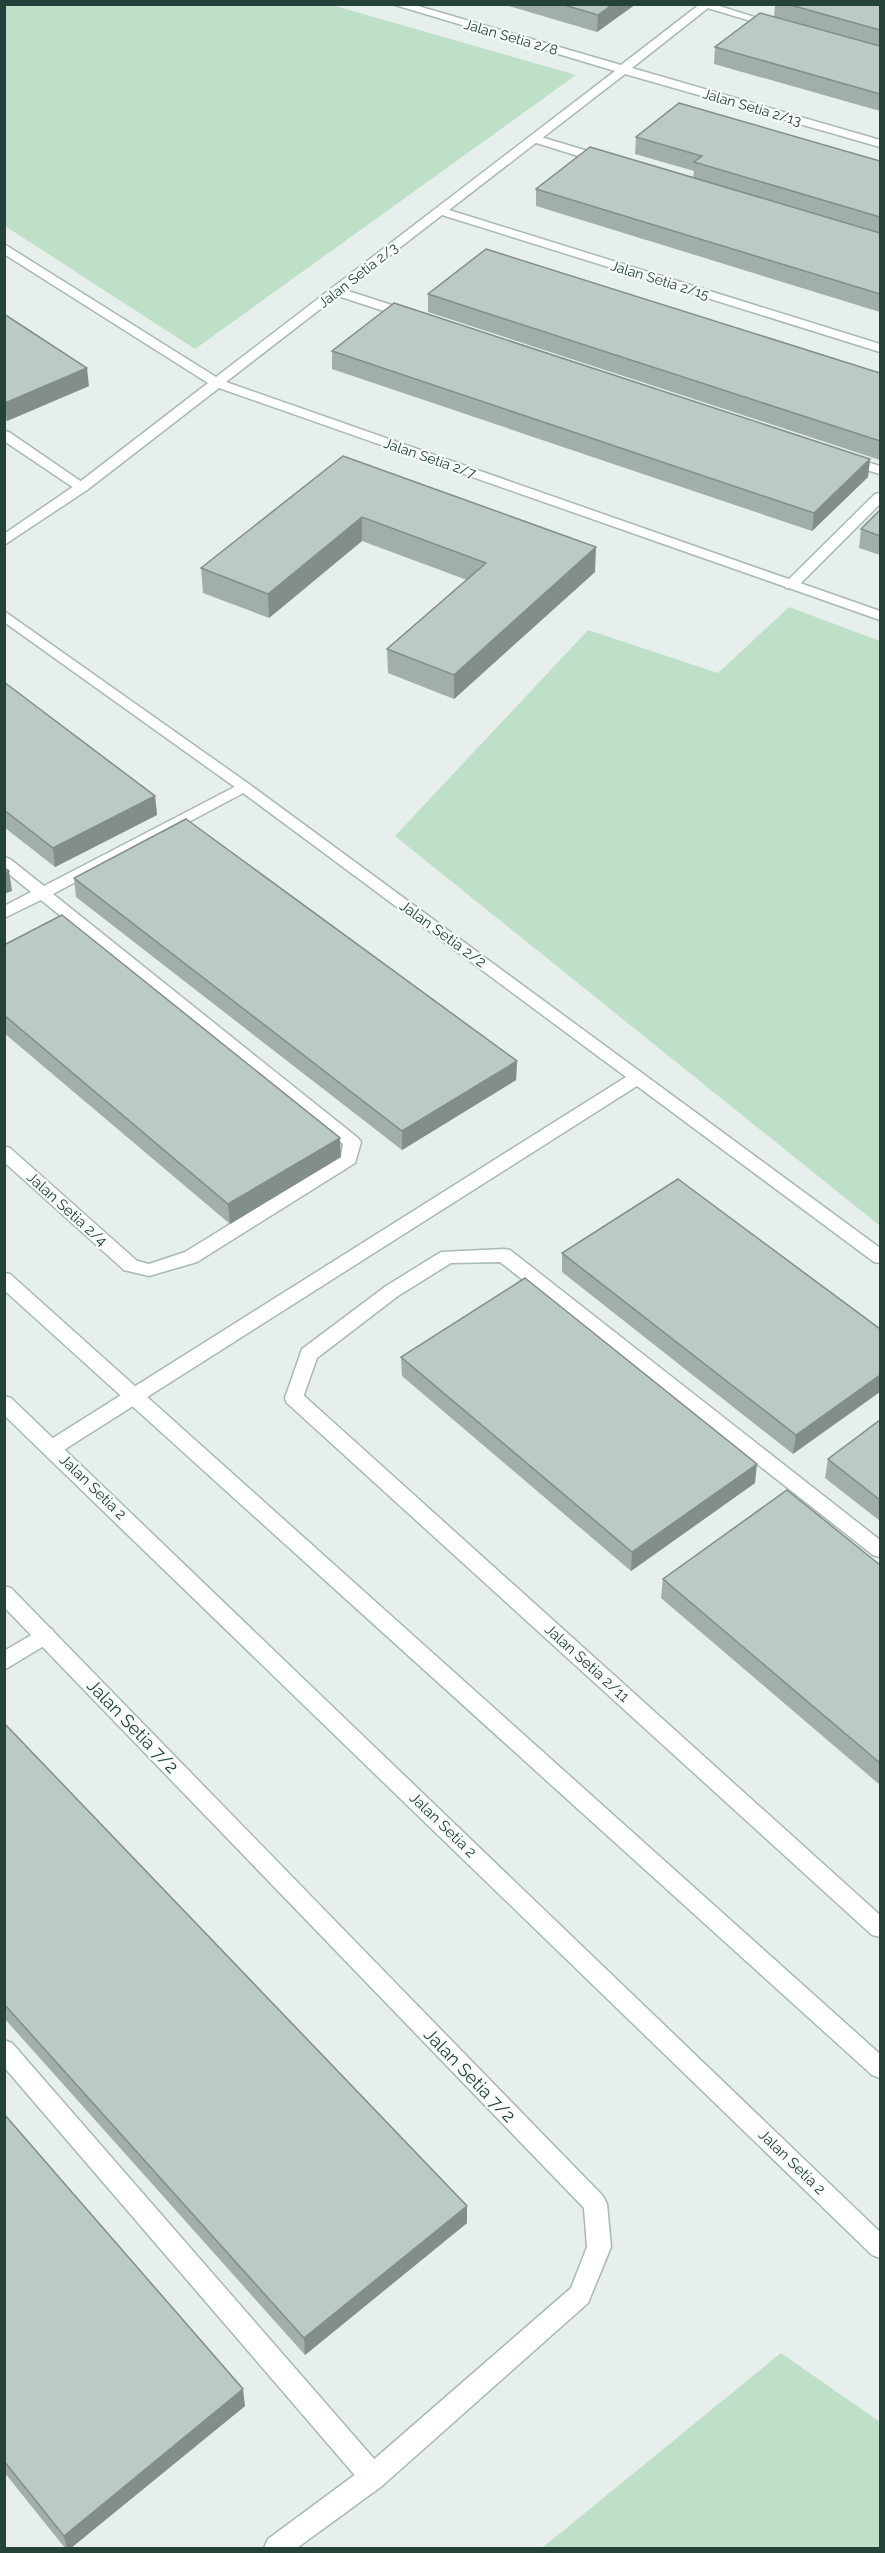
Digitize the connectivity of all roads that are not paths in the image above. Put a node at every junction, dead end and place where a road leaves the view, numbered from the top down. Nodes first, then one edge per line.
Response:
1 (398, 4) edge
2 (704, 5) edge
3 (782, 27) edge
4 (624, 70) junction
5 (534, 139) junction
6 (880, 144) edge
7 (612, 163) edge
8 (440, 211) junction
9 (4, 248) edge
10 (336, 291) junction
11 (427, 321) edge
12 (880, 348) edge
13 (217, 383) junction
14 (4, 435) edge
15 (835, 455) edge
16 (880, 470) edge
17 (82, 486) junction
18 (880, 497) edge
19 (4, 541) edge
20 (791, 585) junction
21 (4, 615) edge
22 (880, 616) edge
23 (244, 787) junction
24 (4, 862) edge
25 (44, 893) junction
26 (4, 913) edge
27 (637, 1078) junction
28 (4, 1152) edge
29 (880, 1257) edge
30 (4, 1279) edge
31 (133, 1396) junction
32 (4, 1403) edge
33 (52, 1448) junction
34 (880, 1551) edge
35 (4, 1594) edge
36 (45, 1635) junction
37 (4, 1662) edge
38 (880, 1928) edge
39 (4, 2050) edge
40 (880, 2068) edge
41 (880, 2247) edge
42 (373, 2477) junction
43 (277, 2548) edge

1 - 4 street, Jalan Setia 2/8
2 - 3 street
2 - 4 street, Jalan Setia 2/3
4 - 5 street, Jalan Setia 2/3
4 - 6 street, Jalan Setia 2/13
5 - 7 street
5 - 8 street, Jalan Setia 2/3
8 - 10 street, Jalan Setia 2/3
8 - 12 street, Jalan Setia 2/15
9 - 13 street, Jalan Setia 2/7
10 - 11 street
10 - 13 street, Jalan Setia 2/3
13 - 17 street, Jalan Setia 2/3
13 - 20 street, Jalan Setia 2/7
14 - 17 street
15 - 16 street
17 - 19 street, Jalan Setia 2/3
18 - 20 street
20 - 22 street, Jalan Setia 2/7
21 - 23 street, Jalan Setia 2/2
23 - 25 street
23 - 27 street, Jalan Setia 2/2
24 - 25 street
25 - 26 street
25 - 28 street, Jalan Setia 2/4
27 - 29 street, Jalan Setia 2/2
27 - 31 street
30 - 31 street
31 - 33 street
31 - 40 street
32 - 33 street, Jalan Setia 2
33 - 41 street, Jalan Setia 2
34 - 38 street, Jalan Setia 2/11
35 - 36 street, Jalan Setia 7/2
36 - 37 street
36 - 42 street, Jalan Setia 7/2
39 - 42 street
42 - 43 street, Jalan Setia 7/2

